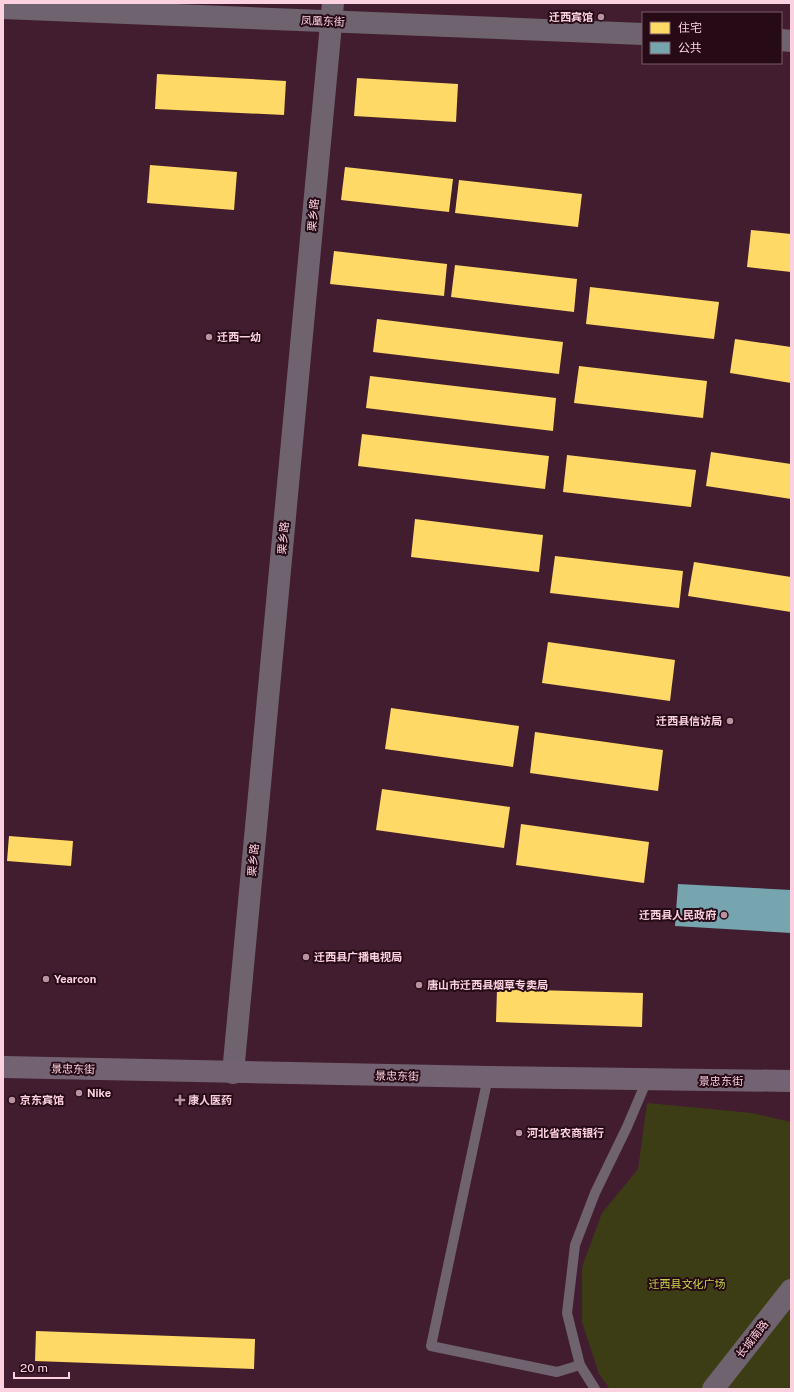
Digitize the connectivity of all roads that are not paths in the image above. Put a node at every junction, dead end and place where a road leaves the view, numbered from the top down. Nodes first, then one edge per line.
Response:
1 (3, 8) edge
2 (332, 12) edge
3 (642, 34) edge
4 (3, 1067) edge
5 (233, 1073) junction
6 (488, 1078) junction
7 (647, 1080) junction
8 (791, 1081) edge
9 (791, 1290) edge
10 (580, 1365) junction
11 (595, 1389) edge
12 (713, 1389) edge

1 - 2 street, 凤凰东街
2 - 3 street, 凤凰东街
2 - 5 street, 栗乡路
4 - 5 main road, 景忠东街
5 - 6 main road, 景忠东街
6 - 7 main road, 景忠东街
6 - 10 lane
7 - 8 main road, 景忠东街
7 - 10 lane
9 - 12 street, 长城南路
10 - 11 lane

